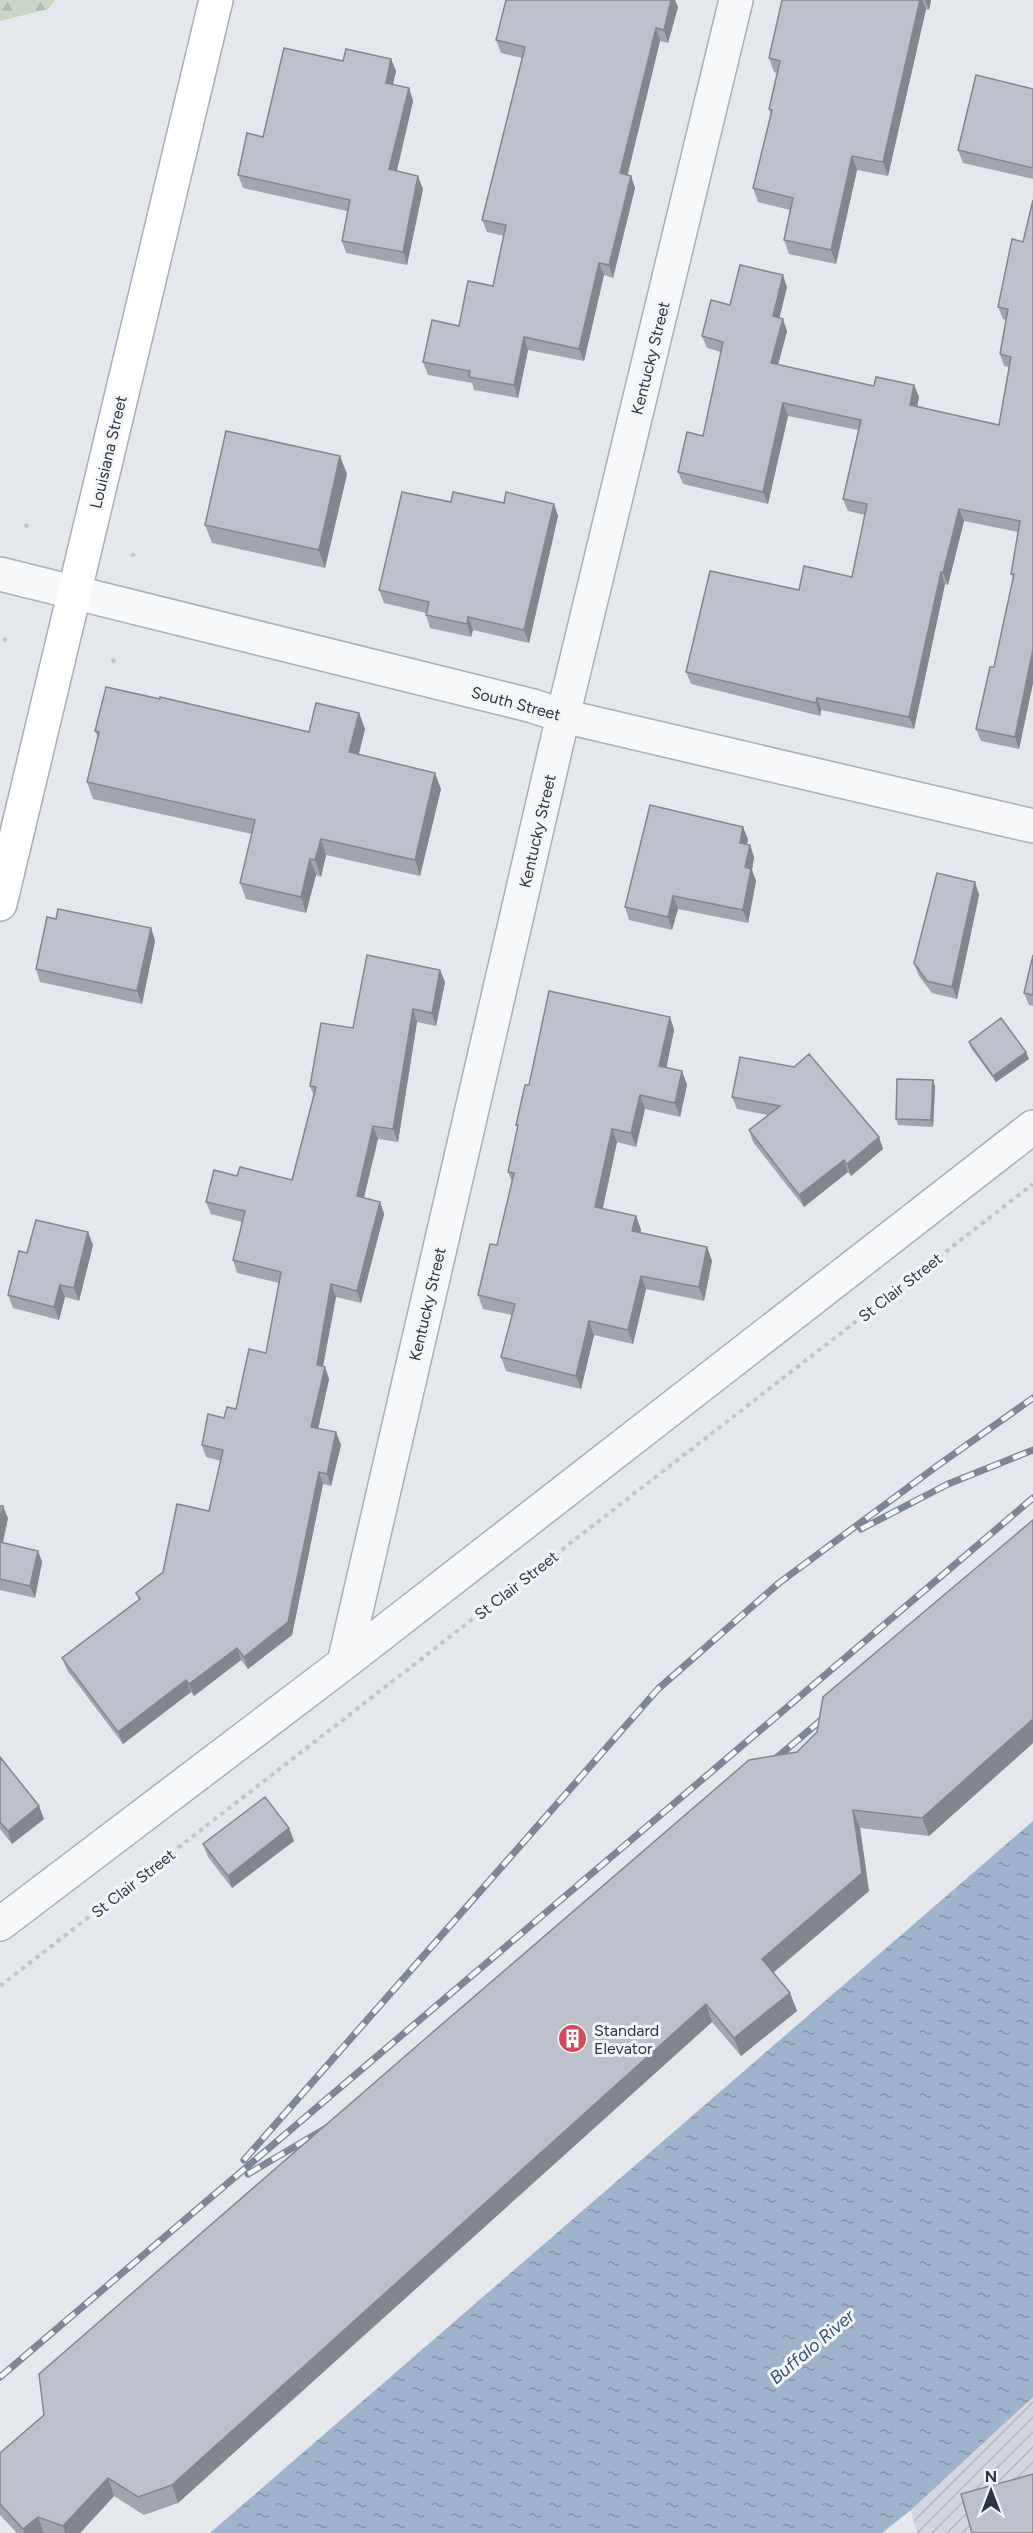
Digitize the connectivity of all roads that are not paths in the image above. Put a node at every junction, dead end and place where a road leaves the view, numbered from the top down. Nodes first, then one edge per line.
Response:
1 (216, 0) edge
2 (736, 0) edge
3 (0, 574) edge
4 (74, 592) junction
5 (563, 716) junction
6 (1033, 826) edge
7 (0, 904) edge
8 (1033, 1127) edge
9 (344, 1663) junction
10 (0, 1924) edge

1 - 4 street, Louisiana Street
2 - 5 street, Kentucky Street
3 - 4 street, South Street
4 - 5 street, South Street
4 - 7 street, Louisiana Street
5 - 6 street, South Street
5 - 9 street, Kentucky Street
8 - 9 street
9 - 10 street

